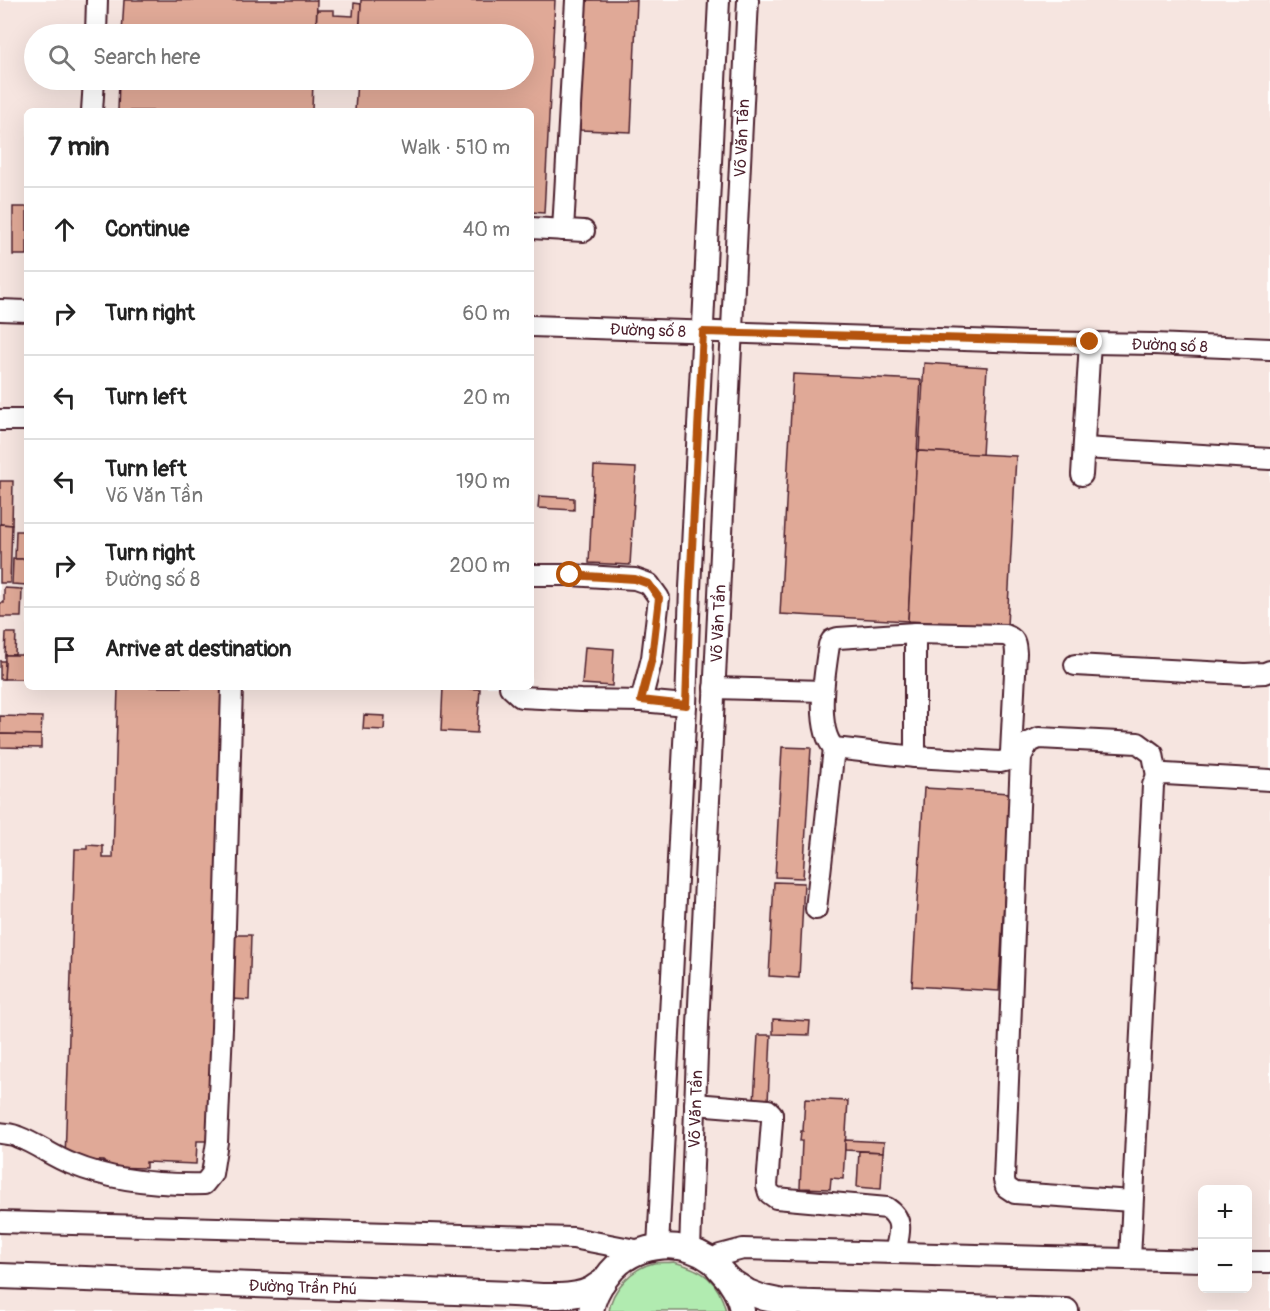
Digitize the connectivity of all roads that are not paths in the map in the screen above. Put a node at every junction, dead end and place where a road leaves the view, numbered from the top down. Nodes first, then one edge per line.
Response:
1 (97, 0) edge
2 (576, 0) edge
3 (719, 0) edge
4 (748, 0) edge
5 (96, 24) edge
6 (93, 90) edge
7 (92, 108) edge
8 (534, 228) edge
9 (564, 230) junction
10 (584, 231) dead end
11 (0, 310) edge
12 (24, 311) edge
13 (534, 326) edge
14 (703, 332) junction
15 (732, 333) junction
16 (1090, 342) junction
17 (1270, 349) edge
18 (0, 420) edge
19 (24, 420) edge
20 (1084, 448) junction
21 (1270, 459) edge
22 (1082, 475) dead end
23 (534, 575) edge
24 (915, 633) junction
25 (1075, 665) dead end
26 (1270, 671) edge
27 (714, 688) junction
28 (232, 690) edge
29 (513, 690) edge
30 (823, 691) junction
31 (641, 700) junction
32 (686, 705) junction
33 (834, 748) junction
34 (915, 757) junction
35 (1157, 776) junction
36 (1270, 780) edge
37 (816, 909) dead end
38 (695, 1104) junction
39 (0, 1133) edge
40 (1132, 1201) junction
41 (0, 1222) edge
42 (649, 1249) junction
43 (690, 1250) junction
44 (896, 1253) junction
45 (1130, 1259) junction
46 (712, 1261) junction
47 (1198, 1261) edge
48 (1252, 1262) edge
49 (1270, 1262) edge
50 (0, 1276) edge
51 (731, 1281) junction
52 (603, 1282) junction
53 (591, 1311) edge
54 (742, 1311) edge
55 (1066, 1311) edge

1 - 5 street
2 - 9 street
3 - 14 street, Võ Văn Tần
4 - 15 street, Võ Văn Tần
6 - 7 street
8 - 9 street
9 - 10 street
11 - 12 street
13 - 14 street, Đường số 8
14 - 15 street, Đường số 8
14 - 32 street, Võ Văn Tần
15 - 16 street, Đường số 8
15 - 27 street, Võ Văn Tần
16 - 17 street, Đường số 8
16 - 20 street
18 - 19 street
20 - 21 street
20 - 22 street
23 - 31 street
24 - 30 street
24 - 34 street
24 - 34 street
25 - 26 street
27 - 30 street
27 - 38 street, Võ Văn Tần
28 - 39 street
29 - 31 street
30 - 33 street
31 - 32 street
32 - 42 street, Võ Văn Tần
33 - 34 street
33 - 37 street
35 - 36 street
35 - 40 street
35 - 40 street
38 - 43 street, Võ Văn Tần
38 - 44 street
40 - 45 street
41 - 42 street
42 - 43 main road
42 - 52 main road
43 - 46 main road
44 - 45 street
44 - 46 street
45 - 47 street
46 - 51 main road
48 - 49 street
50 - 52 main road, Đường Trần Phú
51 - 54 main road
51 - 55 main road
52 - 53 main road

